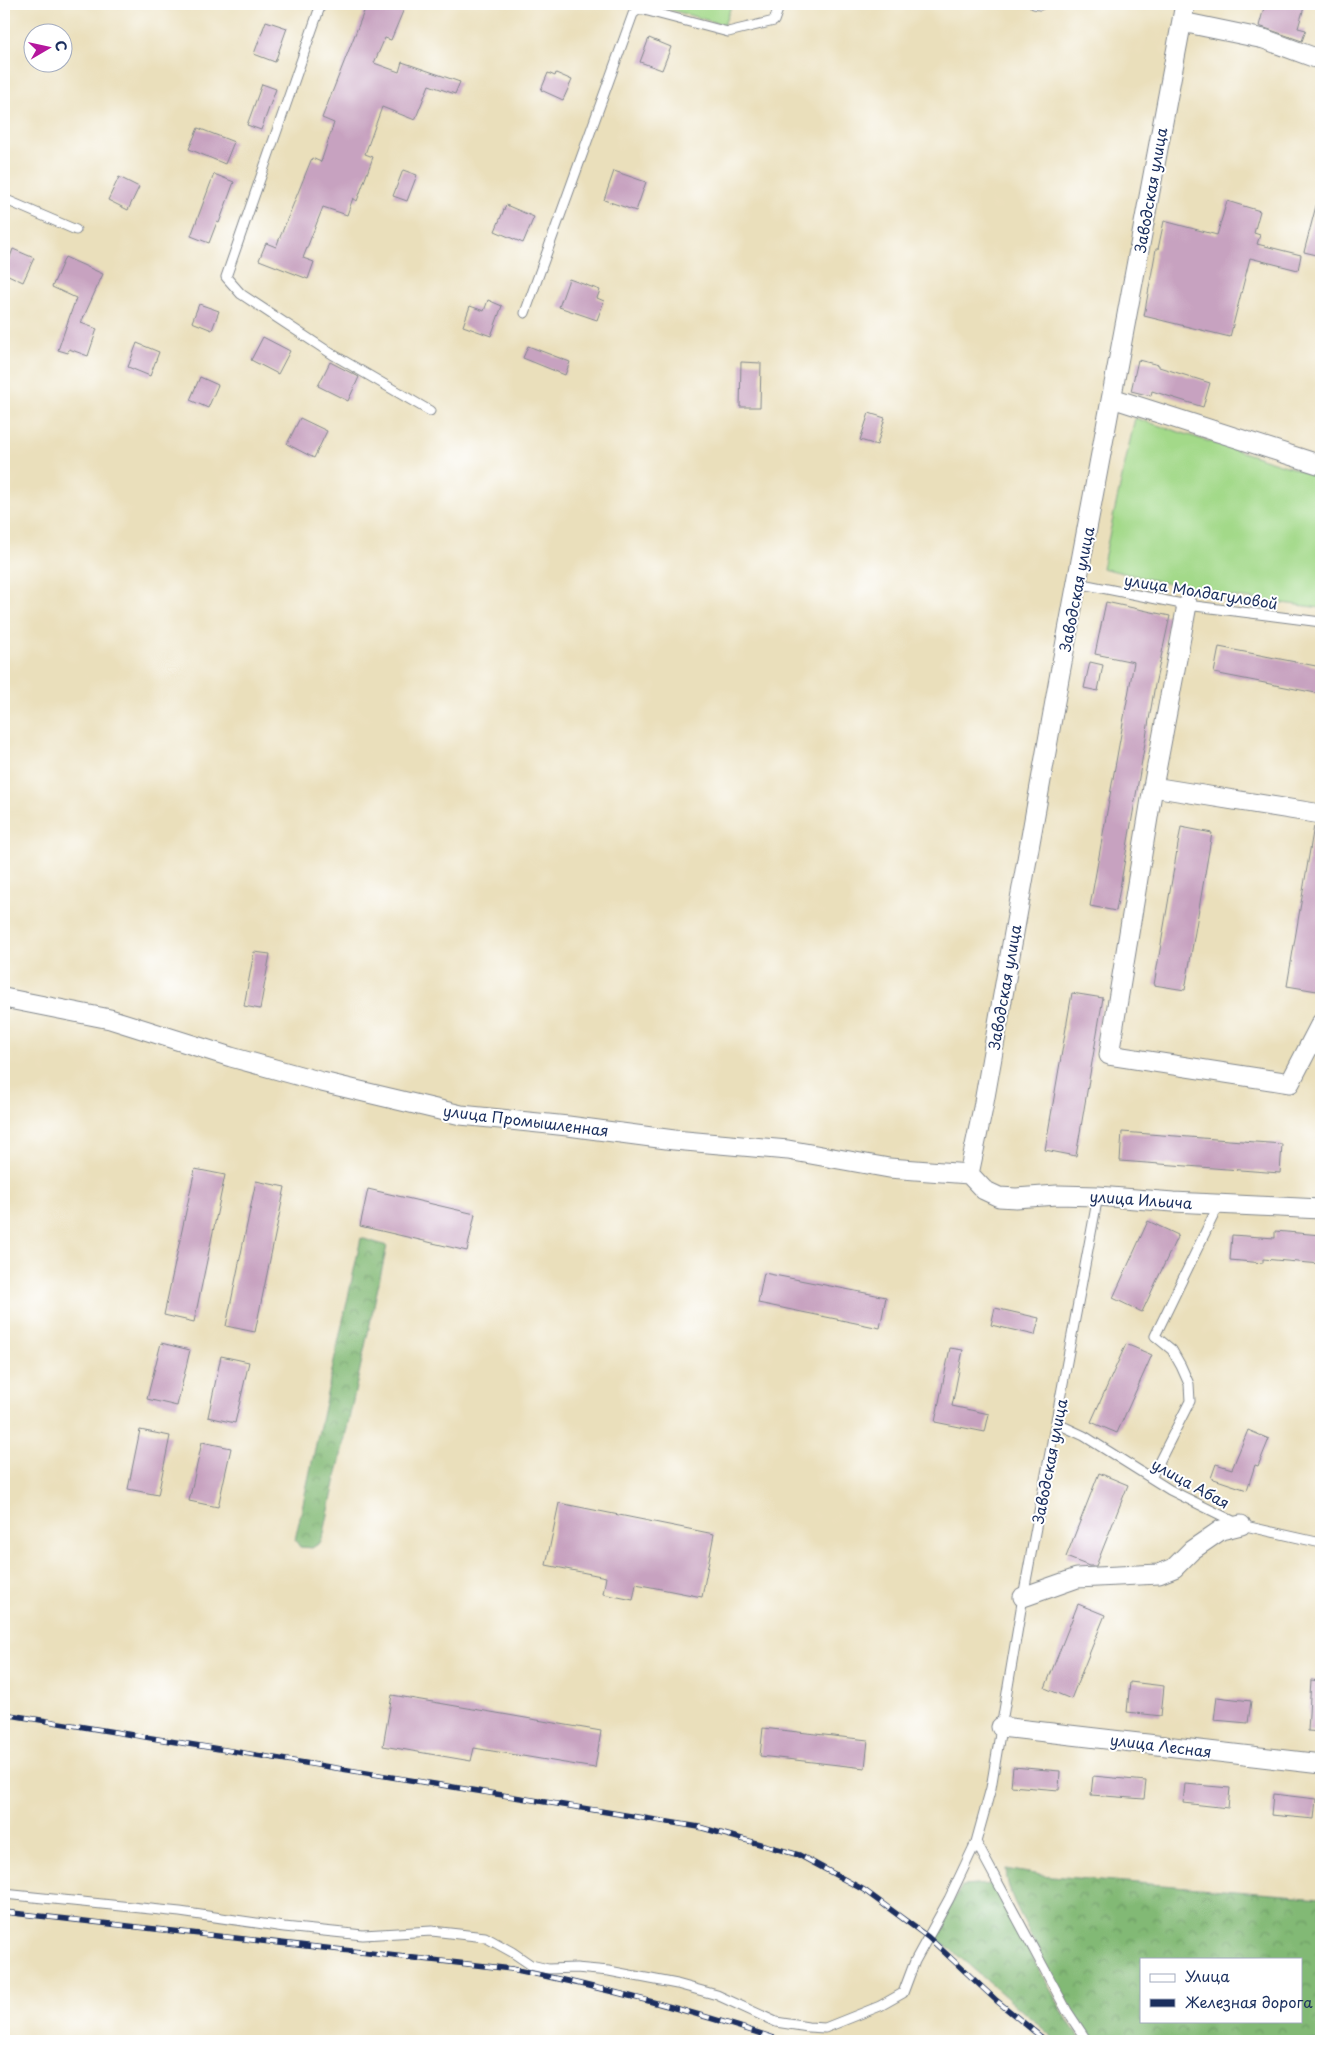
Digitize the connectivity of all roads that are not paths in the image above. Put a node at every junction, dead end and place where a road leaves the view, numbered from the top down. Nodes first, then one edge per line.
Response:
1 (321, 4) edge
2 (780, 4) edge
3 (1184, 13) edge
4 (1321, 60) edge
5 (4, 199) edge
6 (76, 230) dead end
7 (525, 313) dead end
8 (1112, 398) junction
9 (430, 411) dead end
10 (1321, 466) edge
11 (1077, 583) junction
12 (1187, 605) junction
13 (1321, 622) edge
14 (1153, 787) junction
15 (1321, 814) edge
16 (4, 998) edge
17 (1321, 1023) edge
18 (969, 1174) junction
19 (1098, 1196) junction
20 (1219, 1204) junction
21 (1321, 1209) edge
22 (1056, 1423) junction
23 (1151, 1478) junction
24 (1241, 1525) junction
25 (1321, 1543) edge
26 (1023, 1597) junction
27 (1001, 1727) junction
28 (1321, 1764) edge
29 (976, 1842) junction
30 (4, 1894) edge
31 (1087, 2041) edge

1 - 9 lane
2 - 7 lane
3 - 4 street
3 - 8 street, Заводская улица
5 - 6 lane
8 - 10 street
8 - 11 street, Заводская улица
11 - 12 lane, улица Молдагуловой
11 - 18 street, Заводская улица
12 - 13 lane, улица Молдагуловой
12 - 14 street
14 - 15 street
14 - 17 street
16 - 18 street, улица Промышленная
18 - 19 street, улица Ильича
19 - 20 street, улица Ильича
19 - 22 lane, Заводская улица
20 - 21 street, улица Ильича
20 - 23 lane
22 - 23 lane, улица Абая
22 - 26 lane, Заводская улица
23 - 24 lane, улица Абая
24 - 25 lane, улица Абая
24 - 26 street
26 - 27 lane, Заводская улица
27 - 28 street, улица Лесная
27 - 29 lane, Заводская улица
29 - 30 lane, Заводская улица
29 - 31 lane

